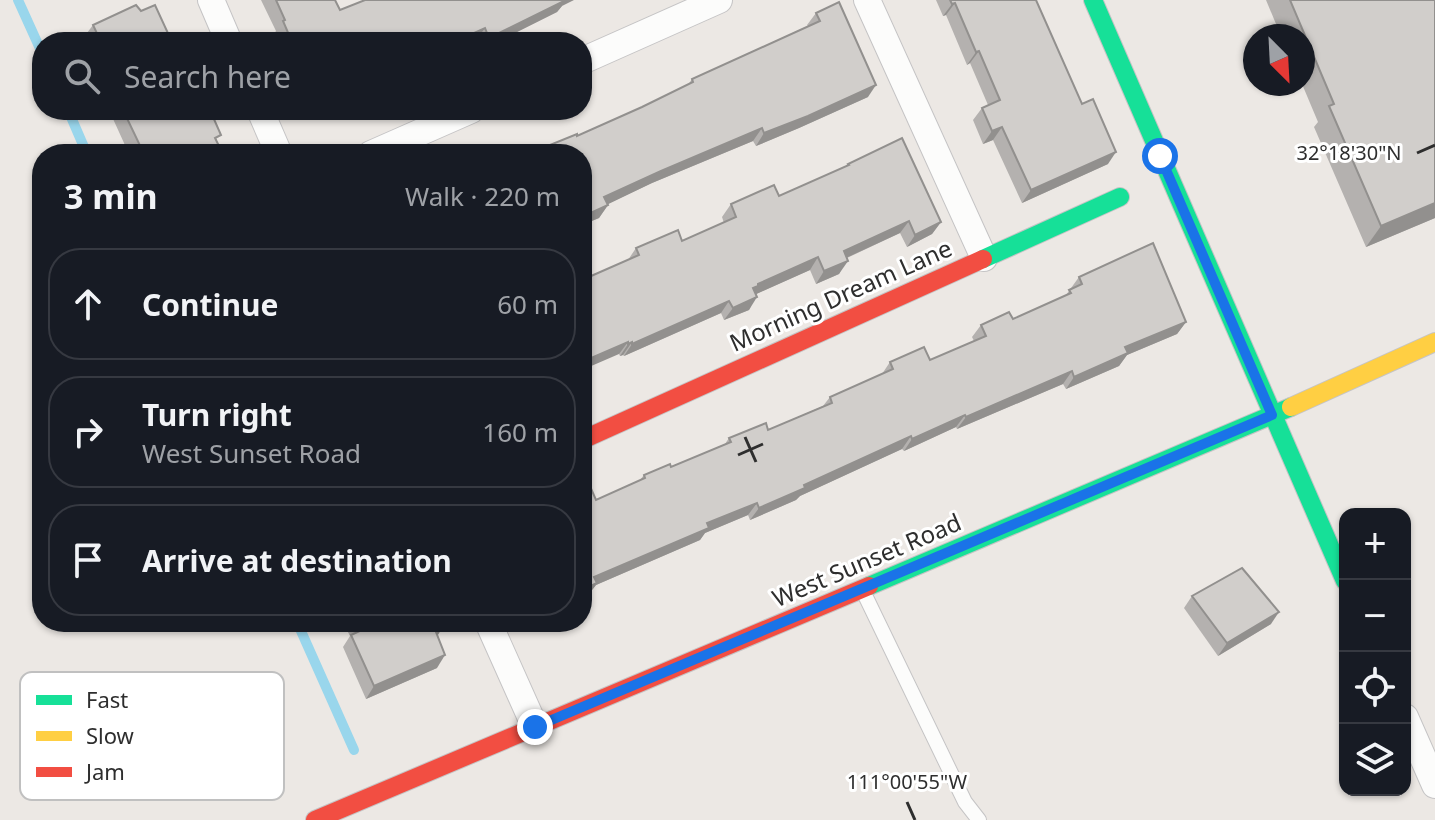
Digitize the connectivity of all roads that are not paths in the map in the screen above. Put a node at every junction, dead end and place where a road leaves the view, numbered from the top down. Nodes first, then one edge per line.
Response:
1 (211, 0) edge
2 (719, 0) edge
3 (867, 0) edge
4 (1093, 0) edge
5 (225, 32) edge
6 (592, 57) edge
7 (264, 120) edge
8 (448, 120) edge
9 (275, 144) edge
10 (394, 144) edge
11 (1120, 197) dead end
12 (984, 258) junction
13 (1435, 342) edge
14 (1272, 415) junction
15 (592, 435) edge
16 (1345, 580) edge
17 (862, 589) junction
18 (492, 632) edge
19 (1408, 724) edge
20 (535, 727) junction
21 (1435, 785) edge
22 (317, 820) edge
23 (979, 820) edge

1 - 5 street
2 - 6 street
3 - 12 street
4 - 14 street
7 - 9 street
8 - 10 street
11 - 12 street, Morning Dream Lane
12 - 15 street, Morning Dream Lane
13 - 14 street, West Sunset Road
14 - 16 street
14 - 17 street, West Sunset Road
17 - 20 street, West Sunset Road
17 - 23 lane
18 - 20 street
19 - 21 street
20 - 22 street, West Sunset Road

